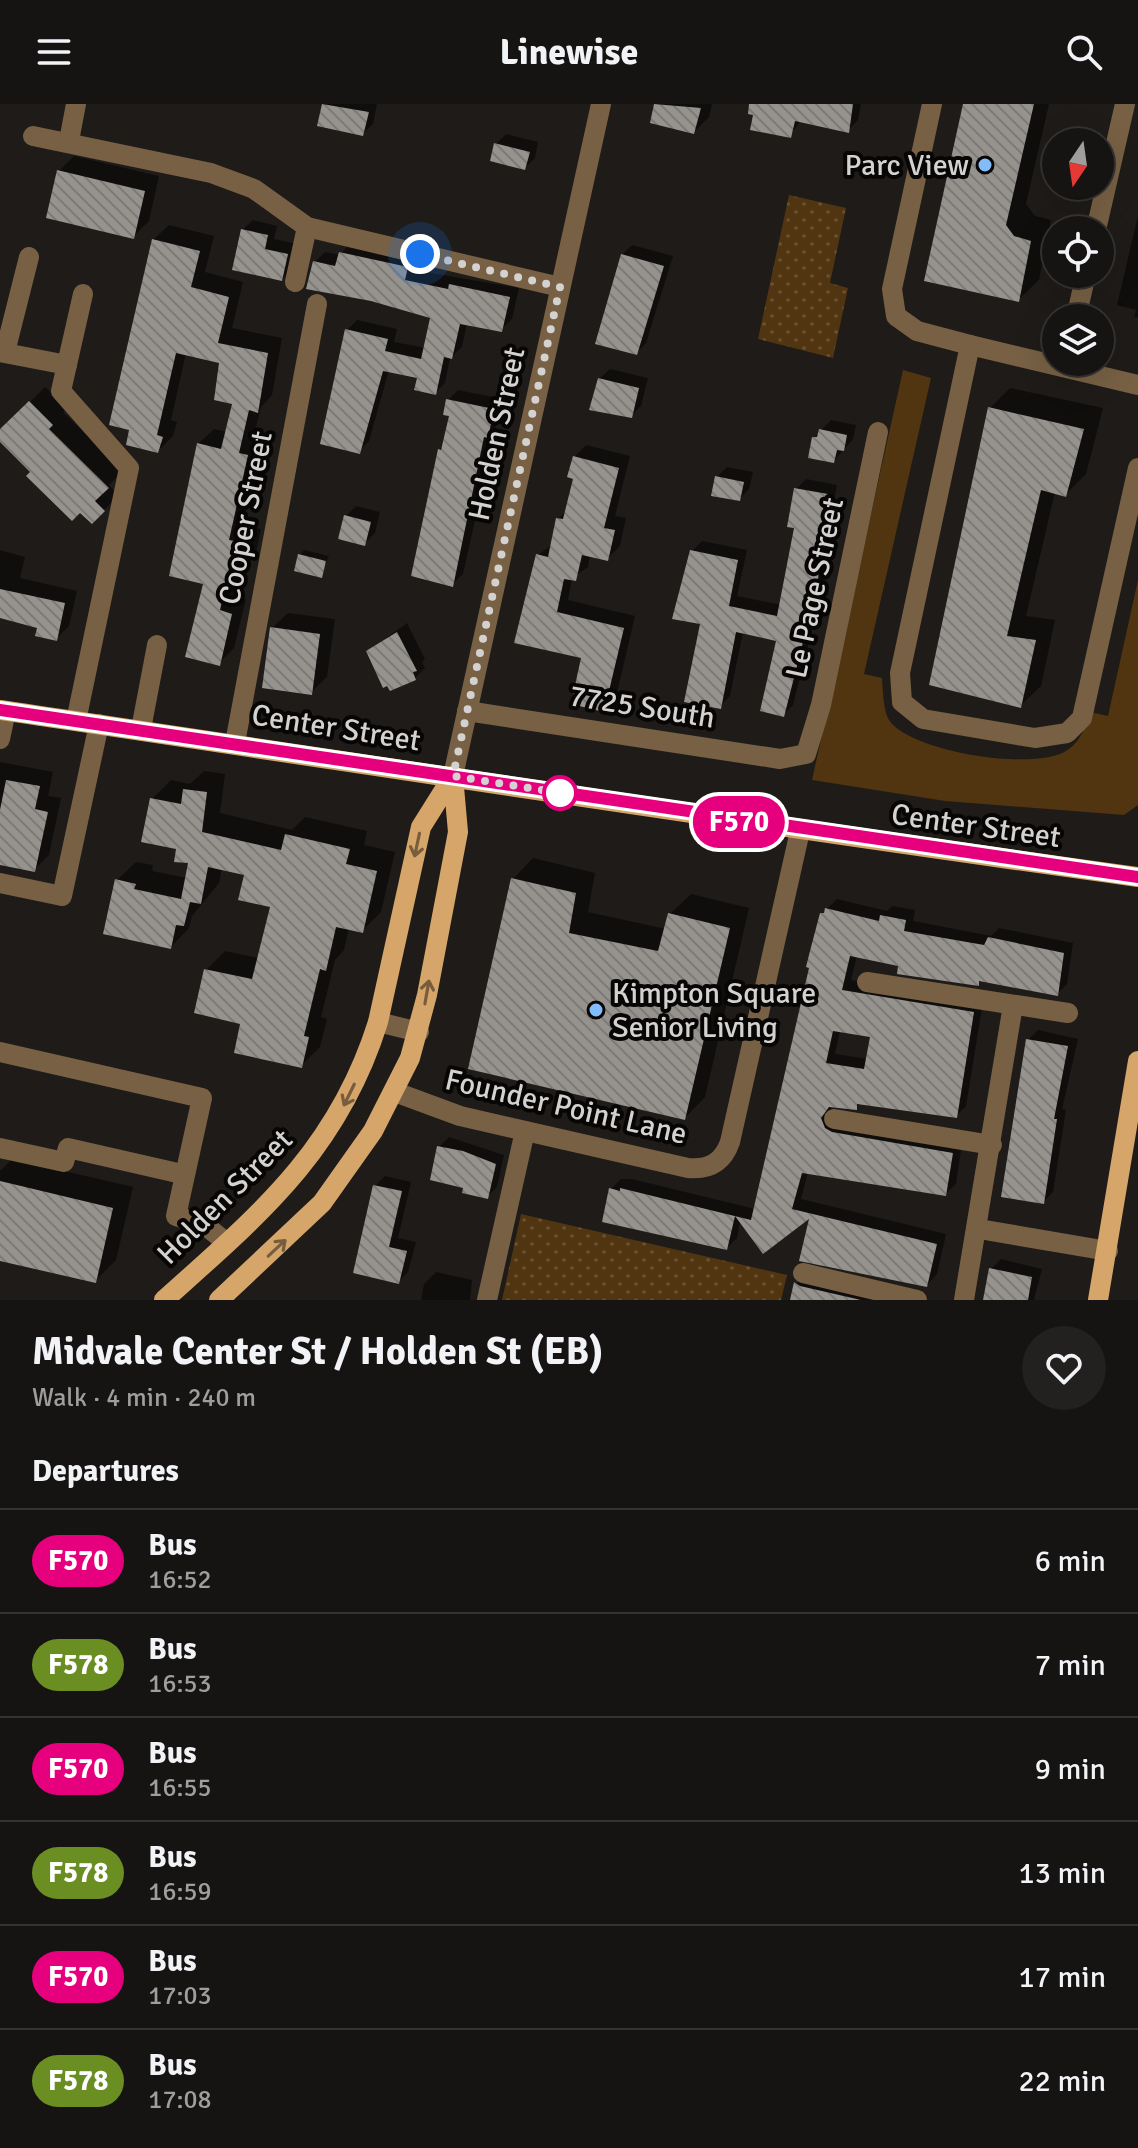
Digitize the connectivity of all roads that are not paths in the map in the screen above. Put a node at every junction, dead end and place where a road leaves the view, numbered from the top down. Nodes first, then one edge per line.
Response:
1 (76, 104) edge
2 (601, 104) edge
3 (932, 104) edge
4 (1125, 104) edge
5 (33, 136) dead end
6 (69, 141) junction
7 (1099, 216) edge
8 (307, 227) junction
9 (29, 257) dead end
10 (295, 282) dead end
11 (560, 287) junction
12 (83, 294) dead end
13 (317, 304) dead end
14 (970, 345) junction
15 (3, 352) edge
16 (1042, 359) edge
17 (67, 365) junction
18 (1107, 376) edge
19 (1138, 385) edge
20 (878, 432) dead end
21 (1138, 468) edge
22 (157, 645) dead end
23 (3, 711) edge
24 (467, 711) junction
25 (76, 721) junction
26 (99, 724) junction
27 (141, 729) junction
28 (0, 739) edge
29 (235, 743) junction
30 (806, 754) joint
31 (453, 776) junction
32 (800, 831) junction
33 (1138, 877) edge
34 (0, 883) edge
35 (867, 982) dead end
36 (1013, 1005) junction
37 (1068, 1013) dead end
38 (378, 1022) junction
39 (419, 1032) junction
40 (0, 1052) edge
41 (1138, 1061) edge
42 (395, 1092) junction
43 (834, 1119) dead end
44 (525, 1131) junction
45 (992, 1145) junction
46 (0, 1148) edge
47 (182, 1174) junction
48 (979, 1229) junction
49 (227, 1243) junction
50 (1108, 1251) junction
51 (803, 1273) dead end
52 (164, 1300) edge
53 (219, 1300) edge
54 (487, 1300) edge
55 (917, 1300) edge
56 (964, 1300) edge
57 (1098, 1300) edge

1 - 6 street
2 - 11 street, Holden Street
3 - 14 street
4 - 7 street
5 - 6 street
6 - 8 street
8 - 10 street
8 - 11 street
9 - 15 street
11 - 24 street, Holden Street
12 - 17 street
13 - 29 street, Cooper Street
14 - 16 street
14 - 21 street
15 - 17 street
17 - 25 street
18 - 19 street
20 - 30 street, Le Page Street
22 - 27 street
23 - 25 main road, Center Street
23 - 28 street
24 - 30 street, 7725 South
24 - 31 street, Holden Street
25 - 26 main road, Center Street
26 - 27 main road, Center Street
26 - 34 street
27 - 29 main road, Center Street
29 - 31 main road, Center Street
31 - 32 main road, Center Street
31 -> 38 main road, Holden Street
39 -> 31 main road, Holden Street
32 - 33 main road, Center Street
32 - 44 street, Founder Point Lane
35 - 36 street
36 - 37 street
36 - 45 street
38 - 39 street
38 -> 49 main road, Holden Street
39 - 42 main road, Holden Street
40 - 47 street
41 - 50 main road
42 - 44 street, Founder Point Lane
53 -> 42 main road, Holden Street
43 - 45 street
44 - 54 street
45 - 48 street
46 - 47 street
47 - 49 street
48 - 50 street
48 - 56 street
49 - 52 main road, Holden Street
50 - 57 main road
51 - 55 street

